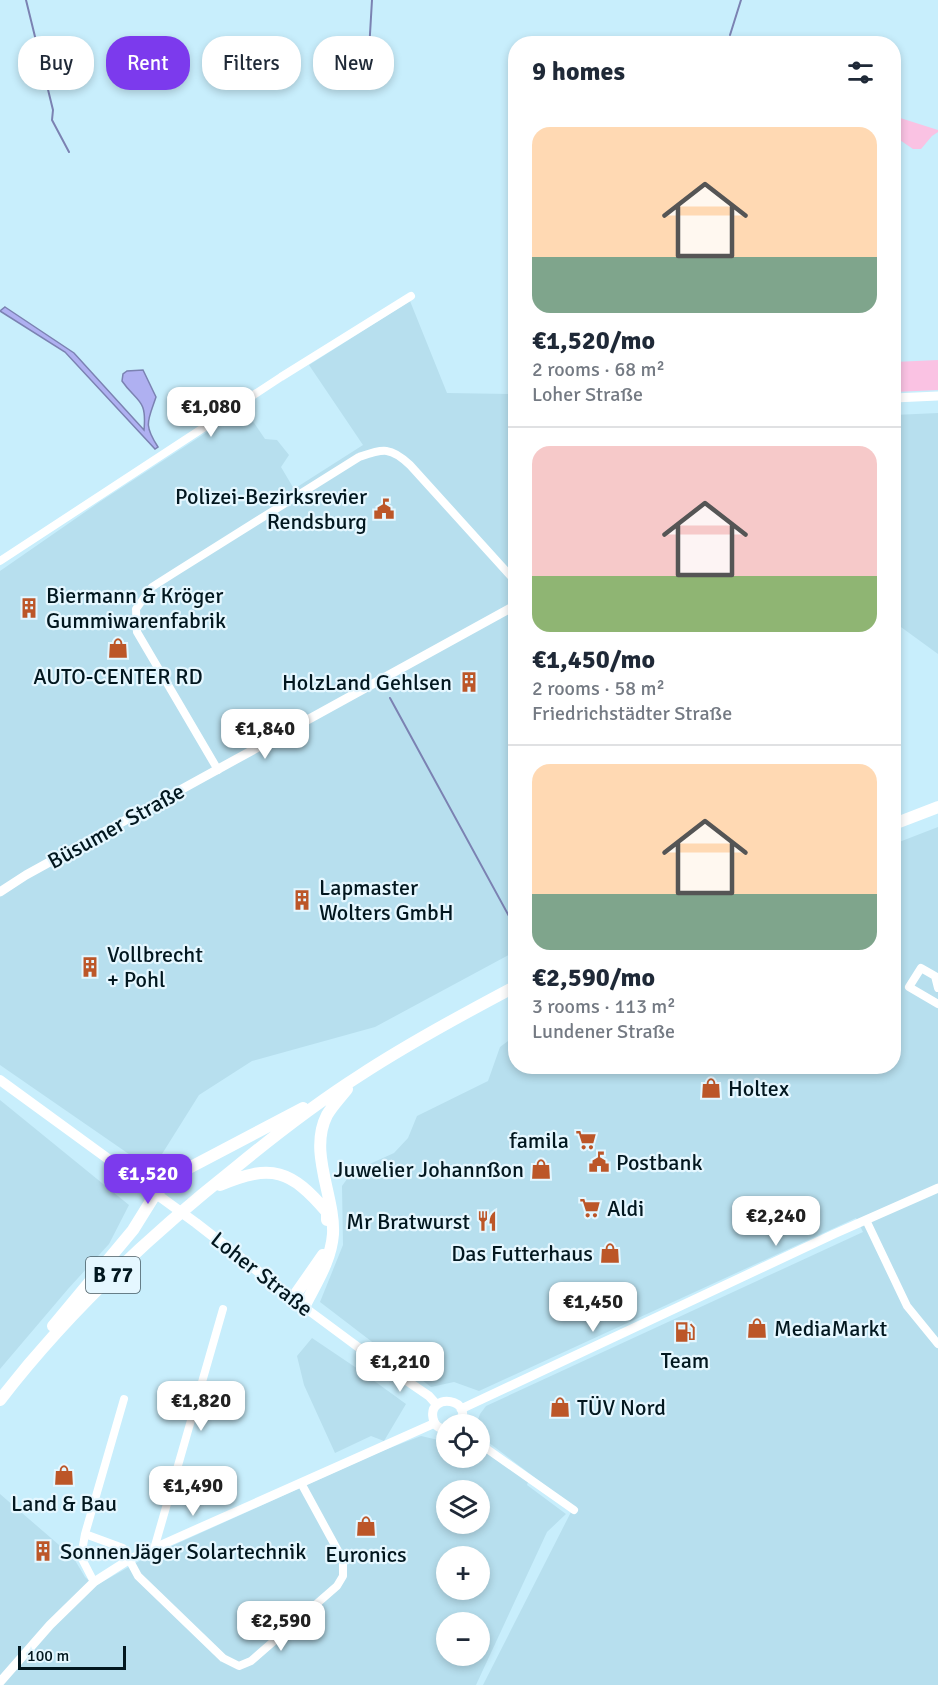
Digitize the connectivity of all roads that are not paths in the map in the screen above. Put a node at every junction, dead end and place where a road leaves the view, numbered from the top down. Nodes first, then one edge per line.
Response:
1 (411, 296) dead end
2 (938, 396) edge
3 (901, 398) edge
4 (0, 561) edge
5 (508, 573) edge
6 (508, 609) edge
7 (218, 771) junction
8 (938, 807) edge
9 (901, 821) edge
10 (0, 892) edge
11 (938, 988) edge
12 (508, 990) edge
13 (938, 1004) edge
14 (359, 1076) junction
15 (0, 1080) edge
16 (344, 1086) junction
17 (938, 1188) edge
18 (205, 1192) junction
19 (156, 1193) junction
20 (866, 1220) junction
21 (293, 1298) junction
22 (304, 1307) junction
23 (223, 1309) dead end
24 (938, 1344) edge
25 (28, 1364) junction
26 (124, 1399) dead end
27 (0, 1400) edge
28 (437, 1404) junction
29 (461, 1409) junction
30 (462, 1414) edge
31 (435, 1423) joint
32 (490, 1451) edge
33 (301, 1483) junction
34 (574, 1510) dead end
35 (85, 1534) junction
36 (154, 1549) junction
37 (130, 1559) junction
38 (94, 1582) junction
39 (0, 1682) edge

1 - 4 street
2 - 3 street
5 - 7 street
6 - 7 street, Büsumer Straße
7 - 10 street, Büsumer Straße
8 - 9 main road
11 - 13 street
12 - 14 main road, B 77
14 - 16 main road, B 77
14 - 22 main road
15 - 19 main road, Loher Straße
16 - 18 main road, B 77
16 - 19 main road
17 - 20 street
18 - 21 main road
18 - 25 main road, B 77
19 - 21 main road, Loher Straße
19 - 25 main road
20 - 24 street
20 - 29 street
21 - 22 main road, Loher Straße
22 - 28 street, Loher Straße
23 - 36 street
25 - 27 main road, B 77
26 - 35 street
28 - 29 street
28 - 31 street
29 - 30 street
31 - 33 street
32 - 34 street
33 - 36 street
33 - 37 street
35 - 37 street
35 - 38 street
36 - 37 street
37 - 38 street
38 - 39 street

